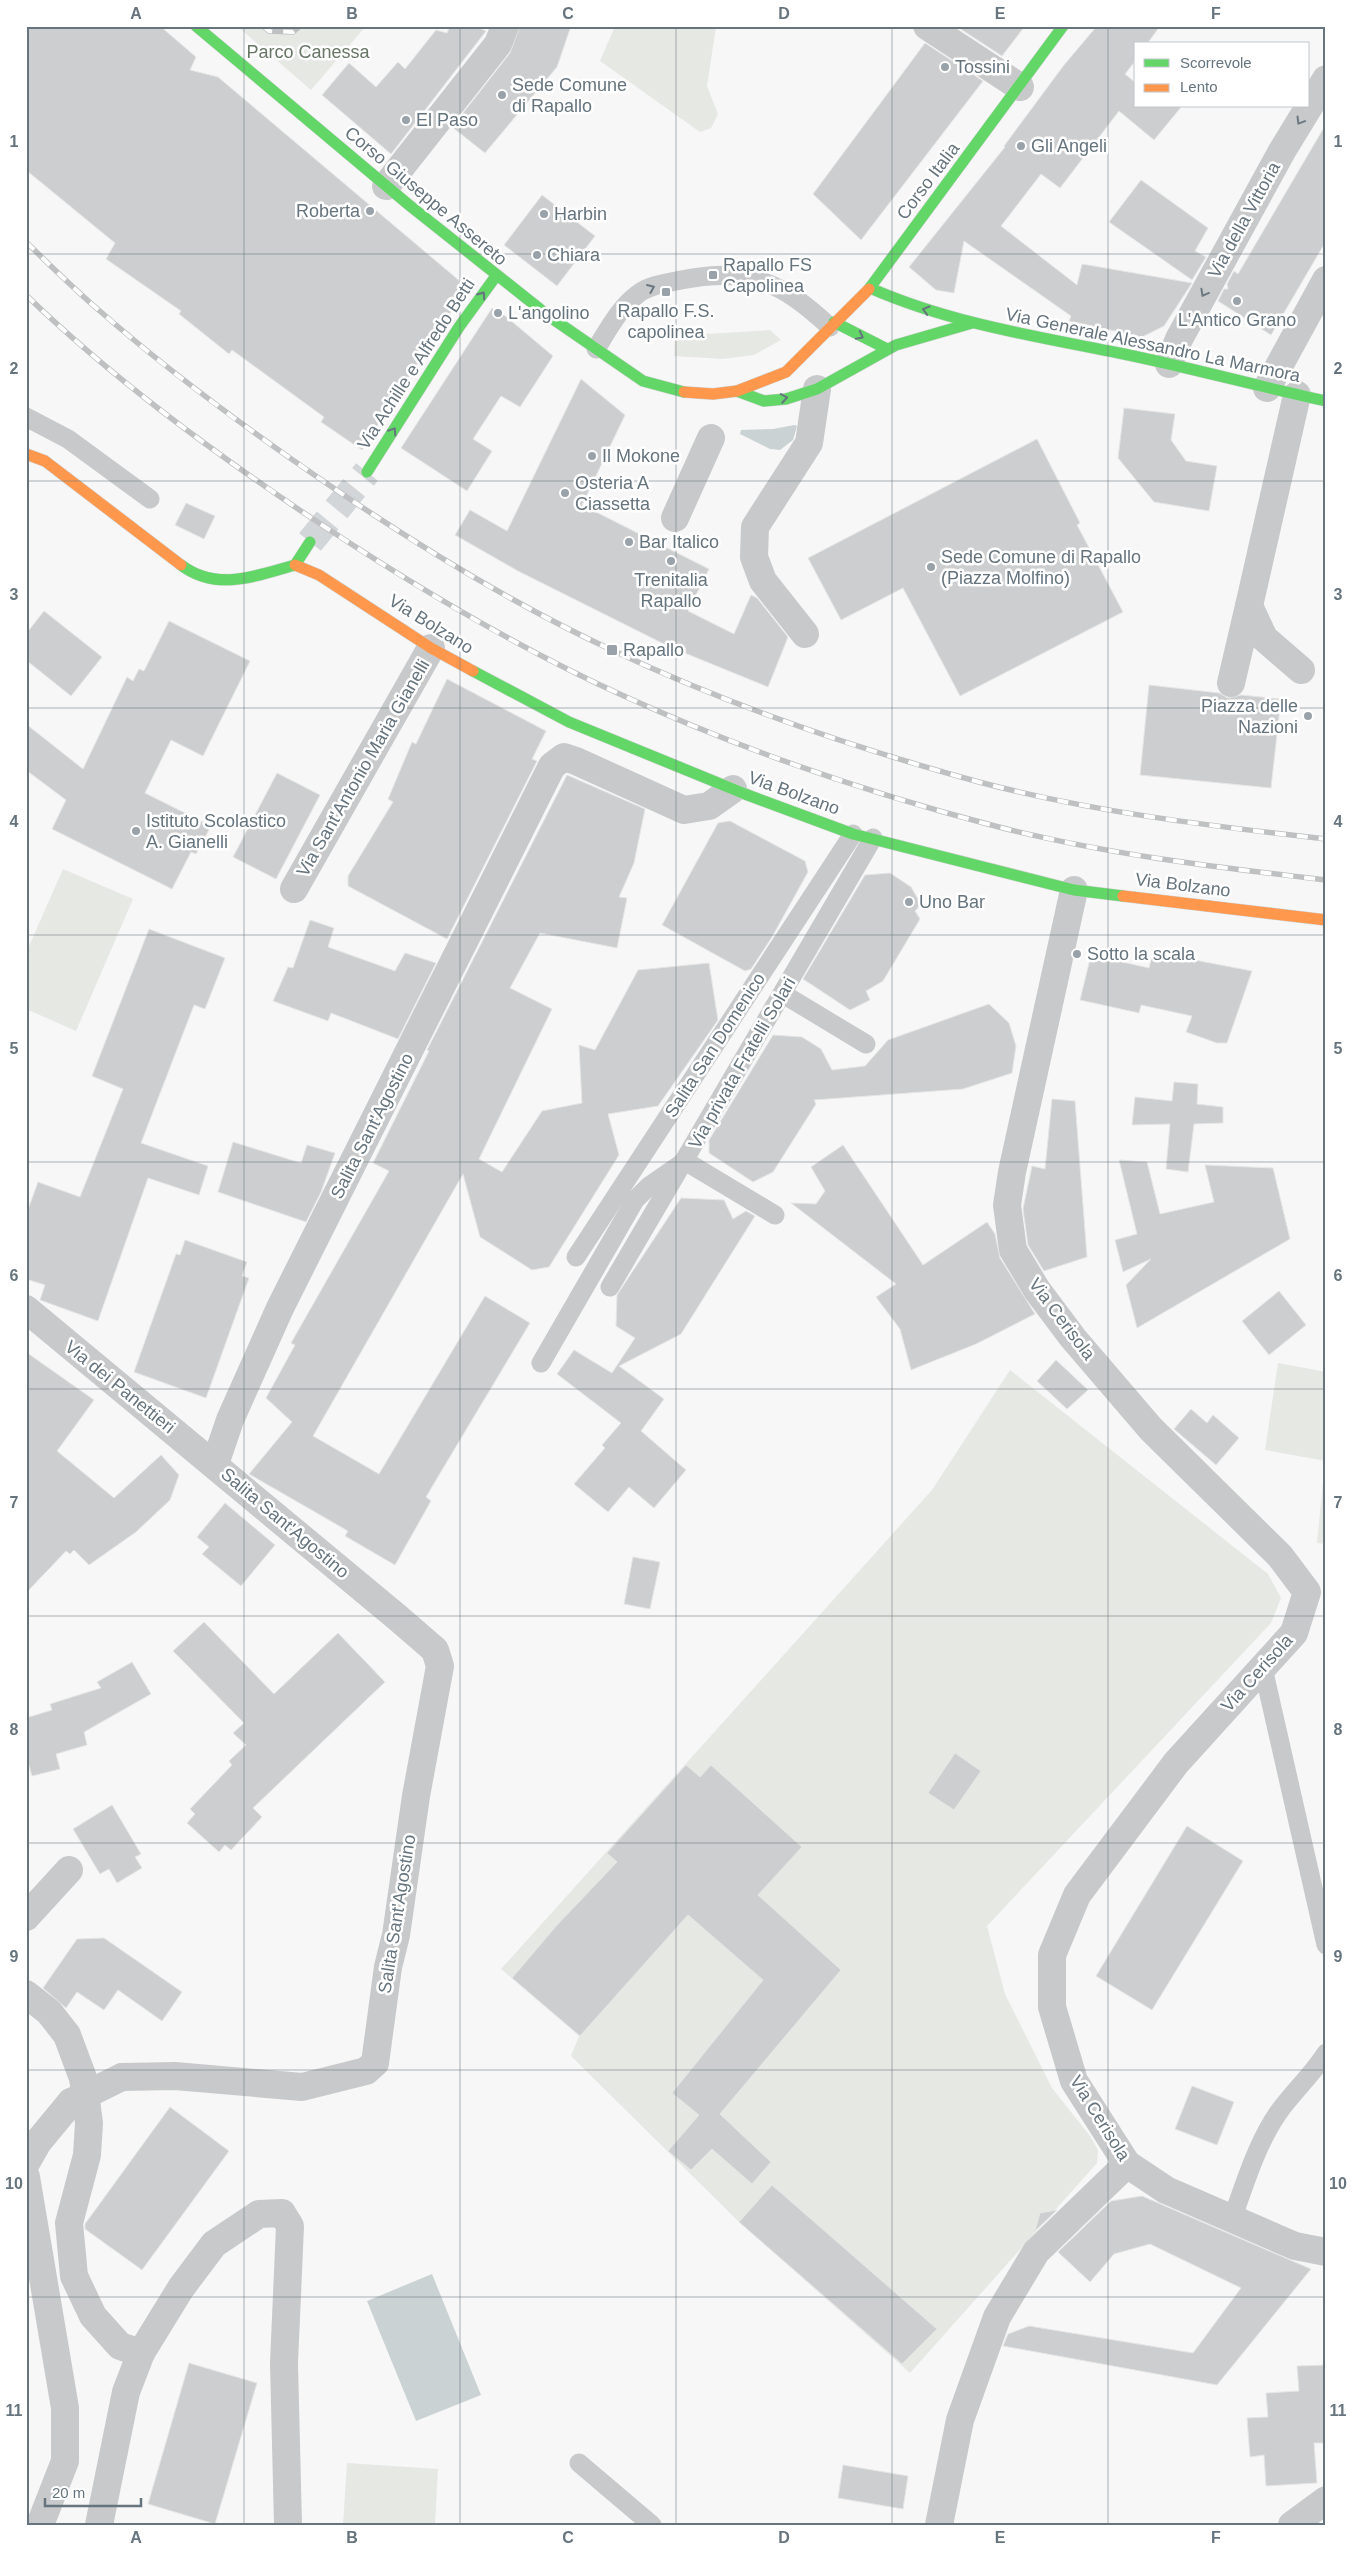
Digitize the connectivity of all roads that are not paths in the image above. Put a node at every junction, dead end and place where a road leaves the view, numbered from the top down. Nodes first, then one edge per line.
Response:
1 (196, 26) edge
2 (505, 26) edge
3 (926, 26) edge
4 (1063, 26) edge
5 (1326, 79) edge
6 (1020, 87) junction
7 (1310, 105) edge
8 (1308, 108) edge
9 (386, 186) junction
10 (496, 276) junction
11 (1326, 280) edge
12 (870, 288) junction
13 (972, 324) junction
14 (832, 325) junction
15 (596, 349) junction
16 (887, 349) junction
17 (1169, 364) junction
18 (1267, 388) junction
19 (817, 389) junction
20 (738, 391) junction
21 (1297, 394) junction
22 (1326, 401) edge
23 (26, 417) edge
24 (712, 438) dead end
25 (26, 454) edge
26 (367, 472) tunnel mouth
27 (150, 499) dead end
28 (675, 518) dead end
29 (310, 542) tunnel mouth
30 (295, 565) junction
31 (1249, 606) junction
32 (805, 634) dead end
33 (431, 648) junction
34 (1301, 670) dead end
35 (1231, 683) dead end
36 (733, 789) junction
37 (853, 834) junction
38 (873, 838) junction
39 (294, 889) dead end
40 (1074, 890) junction
41 (1326, 920) edge
42 (782, 994) junction
43 (866, 1044) dead end
44 (685, 1161) junction
45 (775, 1215) dead end
46 (576, 1257) dead end
47 (610, 1287) dead end
48 (26, 1309) edge
49 (541, 1363) dead end
50 (215, 1464) junction
51 (1262, 1668) junction
52 (69, 1870) dead end
53 (26, 1917) edge
54 (1326, 1945) edge
55 (26, 1994) edge
56 (1326, 2053) edge
57 (26, 2163) edge
58 (1127, 2164) junction
59 (26, 2177) edge
60 (1232, 2219) junction
61 (1326, 2252) edge
62 (141, 2353) junction
63 (579, 2463) dead end
64 (1326, 2500) edge
65 (40, 2525) edge
66 (99, 2525) edge
67 (288, 2525) edge
68 (652, 2525) edge
69 (939, 2525) edge
70 (1292, 2525) edge

1 - 9 street, Corso Giuseppe Assereto
2 - 9 street
3 - 6 street
4 - 6 street, Corso Italia
5 -> 7 street, Via della Vittoria
6 - 12 street, Corso Italia
8 -> 17 street, Via della Vittoria
9 - 10 street, Corso Giuseppe Assereto
10 - 15 street, Corso Giuseppe Assereto
26 -> 10 street, Via Achille e Alfredo Betti
11 - 18 street
13 -> 12 street, Via Generale Alessandro La Marmora
12 - 14 street, Corso Italia
13 - 16 street, Via Generale Alessandro La Marmora
13 - 17 street, Via Generale Alessandro La Marmora
15 -> 14 lane
14 -> 16 street
14 - 20 street, Corso Italia
15 - 20 street, Corso Giuseppe Assereto
16 - 19 street, Via Generale Alessandro La Marmora
17 - 18 street, Via Generale Alessandro La Marmora
18 - 21 street, Via Generale Alessandro La Marmora
20 -> 19 street, Via Generale Alessandro La Marmora
19 - 32 street
21 - 22 street, Via Generale Alessandro La Marmora
21 - 31 street
23 - 27 lane
24 - 28 street
25 - 30 street
29 - 30 street
30 - 33 street, Via Bolzano
31 - 34 street
31 - 35 street
33 - 36 street, Via Bolzano
33 - 39 street, Via Sant'Antonio Maria Gianelli
36 - 37 street, Via Bolzano
36 - 50 street, Salita Sant'Agostino
37 - 38 street, Via Bolzano
37 - 46 lane, Salita San Domenico
38 - 40 street, Via Bolzano
38 - 42 lane, Via privata Fratelli Solari
40 - 41 street, Via Bolzano
40 - 51 street, Via Cerisola
42 - 43 lane
42 - 44 lane, Via privata Fratelli Solari
44 - 45 lane
44 - 47 lane, Via privata Fratelli Solari
44 - 49 lane
48 - 50 street, Via dei Panettieri
50 - 57 street, Salita Sant'Agostino, bridge
51 - 54 lane
51 - 58 street, Via Cerisola
52 - 53 street
55 - 62 street
56 - 60 lane
58 - 60 street, Via Cerisola
58 - 69 street
59 - 65 street
60 - 61 street, Via Cerisola
62 - 66 street
62 - 67 street
63 - 68 lane
64 - 70 street

